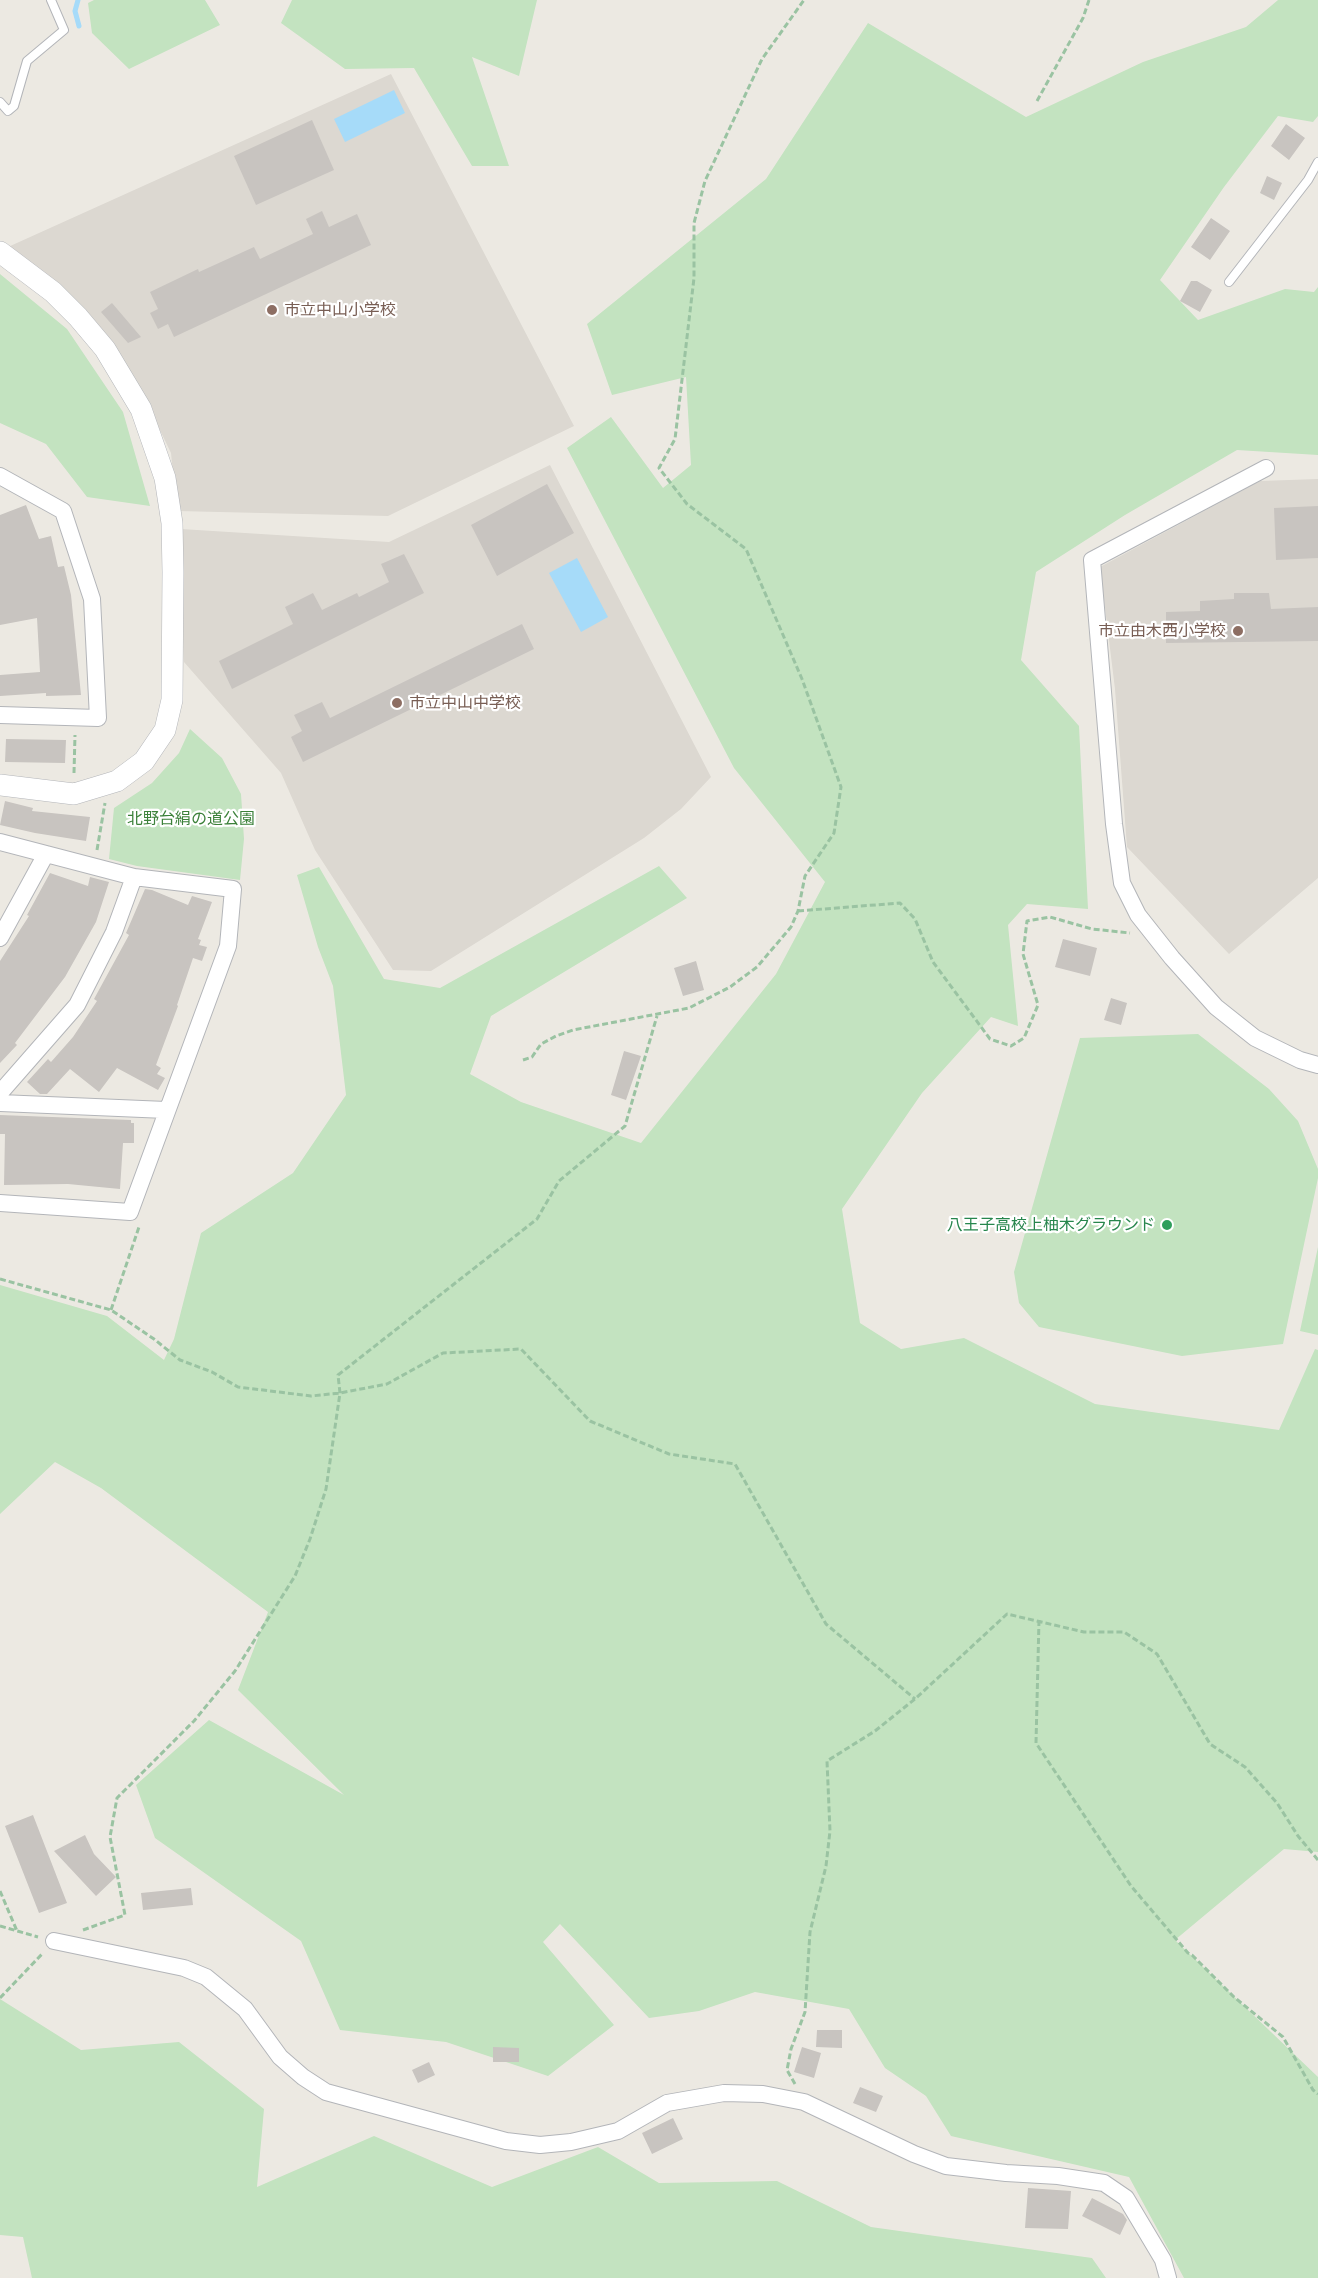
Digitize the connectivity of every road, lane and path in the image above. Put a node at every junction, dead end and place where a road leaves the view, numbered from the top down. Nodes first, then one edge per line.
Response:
1 (51, 0) edge
2 (804, 0) edge
3 (1089, 0) edge
4 (1037, 101) dead end
5 (0, 102) edge
6 (1318, 162) edge
7 (0, 252) edge
8 (1229, 282) dead end
9 (1266, 468) dead end
10 (0, 476) edge
11 (0, 715) edge
12 (75, 717) junction
13 (74, 773) dead end
14 (109, 783) junction
15 (0, 785) edge
16 (0, 843) edge
17 (46, 854) junction
18 (94, 866) junction
19 (134, 877) junction
20 (798, 911) junction
21 (1156, 936) junction
22 (0, 938) edge
23 (657, 1016) junction
24 (523, 1060) dead end
25 (1318, 1065) edge
26 (0, 1093) edge
27 (0, 1103) edge
28 (166, 1110) junction
29 (134, 1200) junction
30 (0, 1203) edge
31 (0, 1279) edge
32 (111, 1310) junction
33 (339, 1394) junction
34 (1039, 1620) junction
35 (915, 1699) junction
36 (1318, 1860) edge
37 (0, 1891) edge
38 (0, 1926) edge
39 (17, 1931) junction
40 (54, 1941) junction
41 (0, 1998) edge
42 (1318, 2094) edge
43 (804, 2102) junction
44 (1168, 2278) edge

1 - 5 lane
2 - 20 path
3 - 4 path
6 - 8 lane
7 - 14 street
9 - 21 street
10 - 12 street
11 - 12 street
12 - 13 path
14 - 15 street
14 - 18 path
16 - 17 street
17 - 18 street
17 - 22 street
18 - 19 street
19 - 26 street
19 - 28 street
20 - 21 path
20 - 23 path
21 - 25 street
23 - 24 path
23 - 33 path
27 - 28 street
28 - 29 street
29 - 30 street
29 - 32 path
31 - 32 path
32 - 33 path
33 - 35 path
33 - 40 path
34 - 35 path
34 - 36 path
34 - 42 path
35 - 43 path
37 - 39 path
38 - 39 path
39 - 40 path
40 - 41 path
40 - 43 street
43 - 44 street

